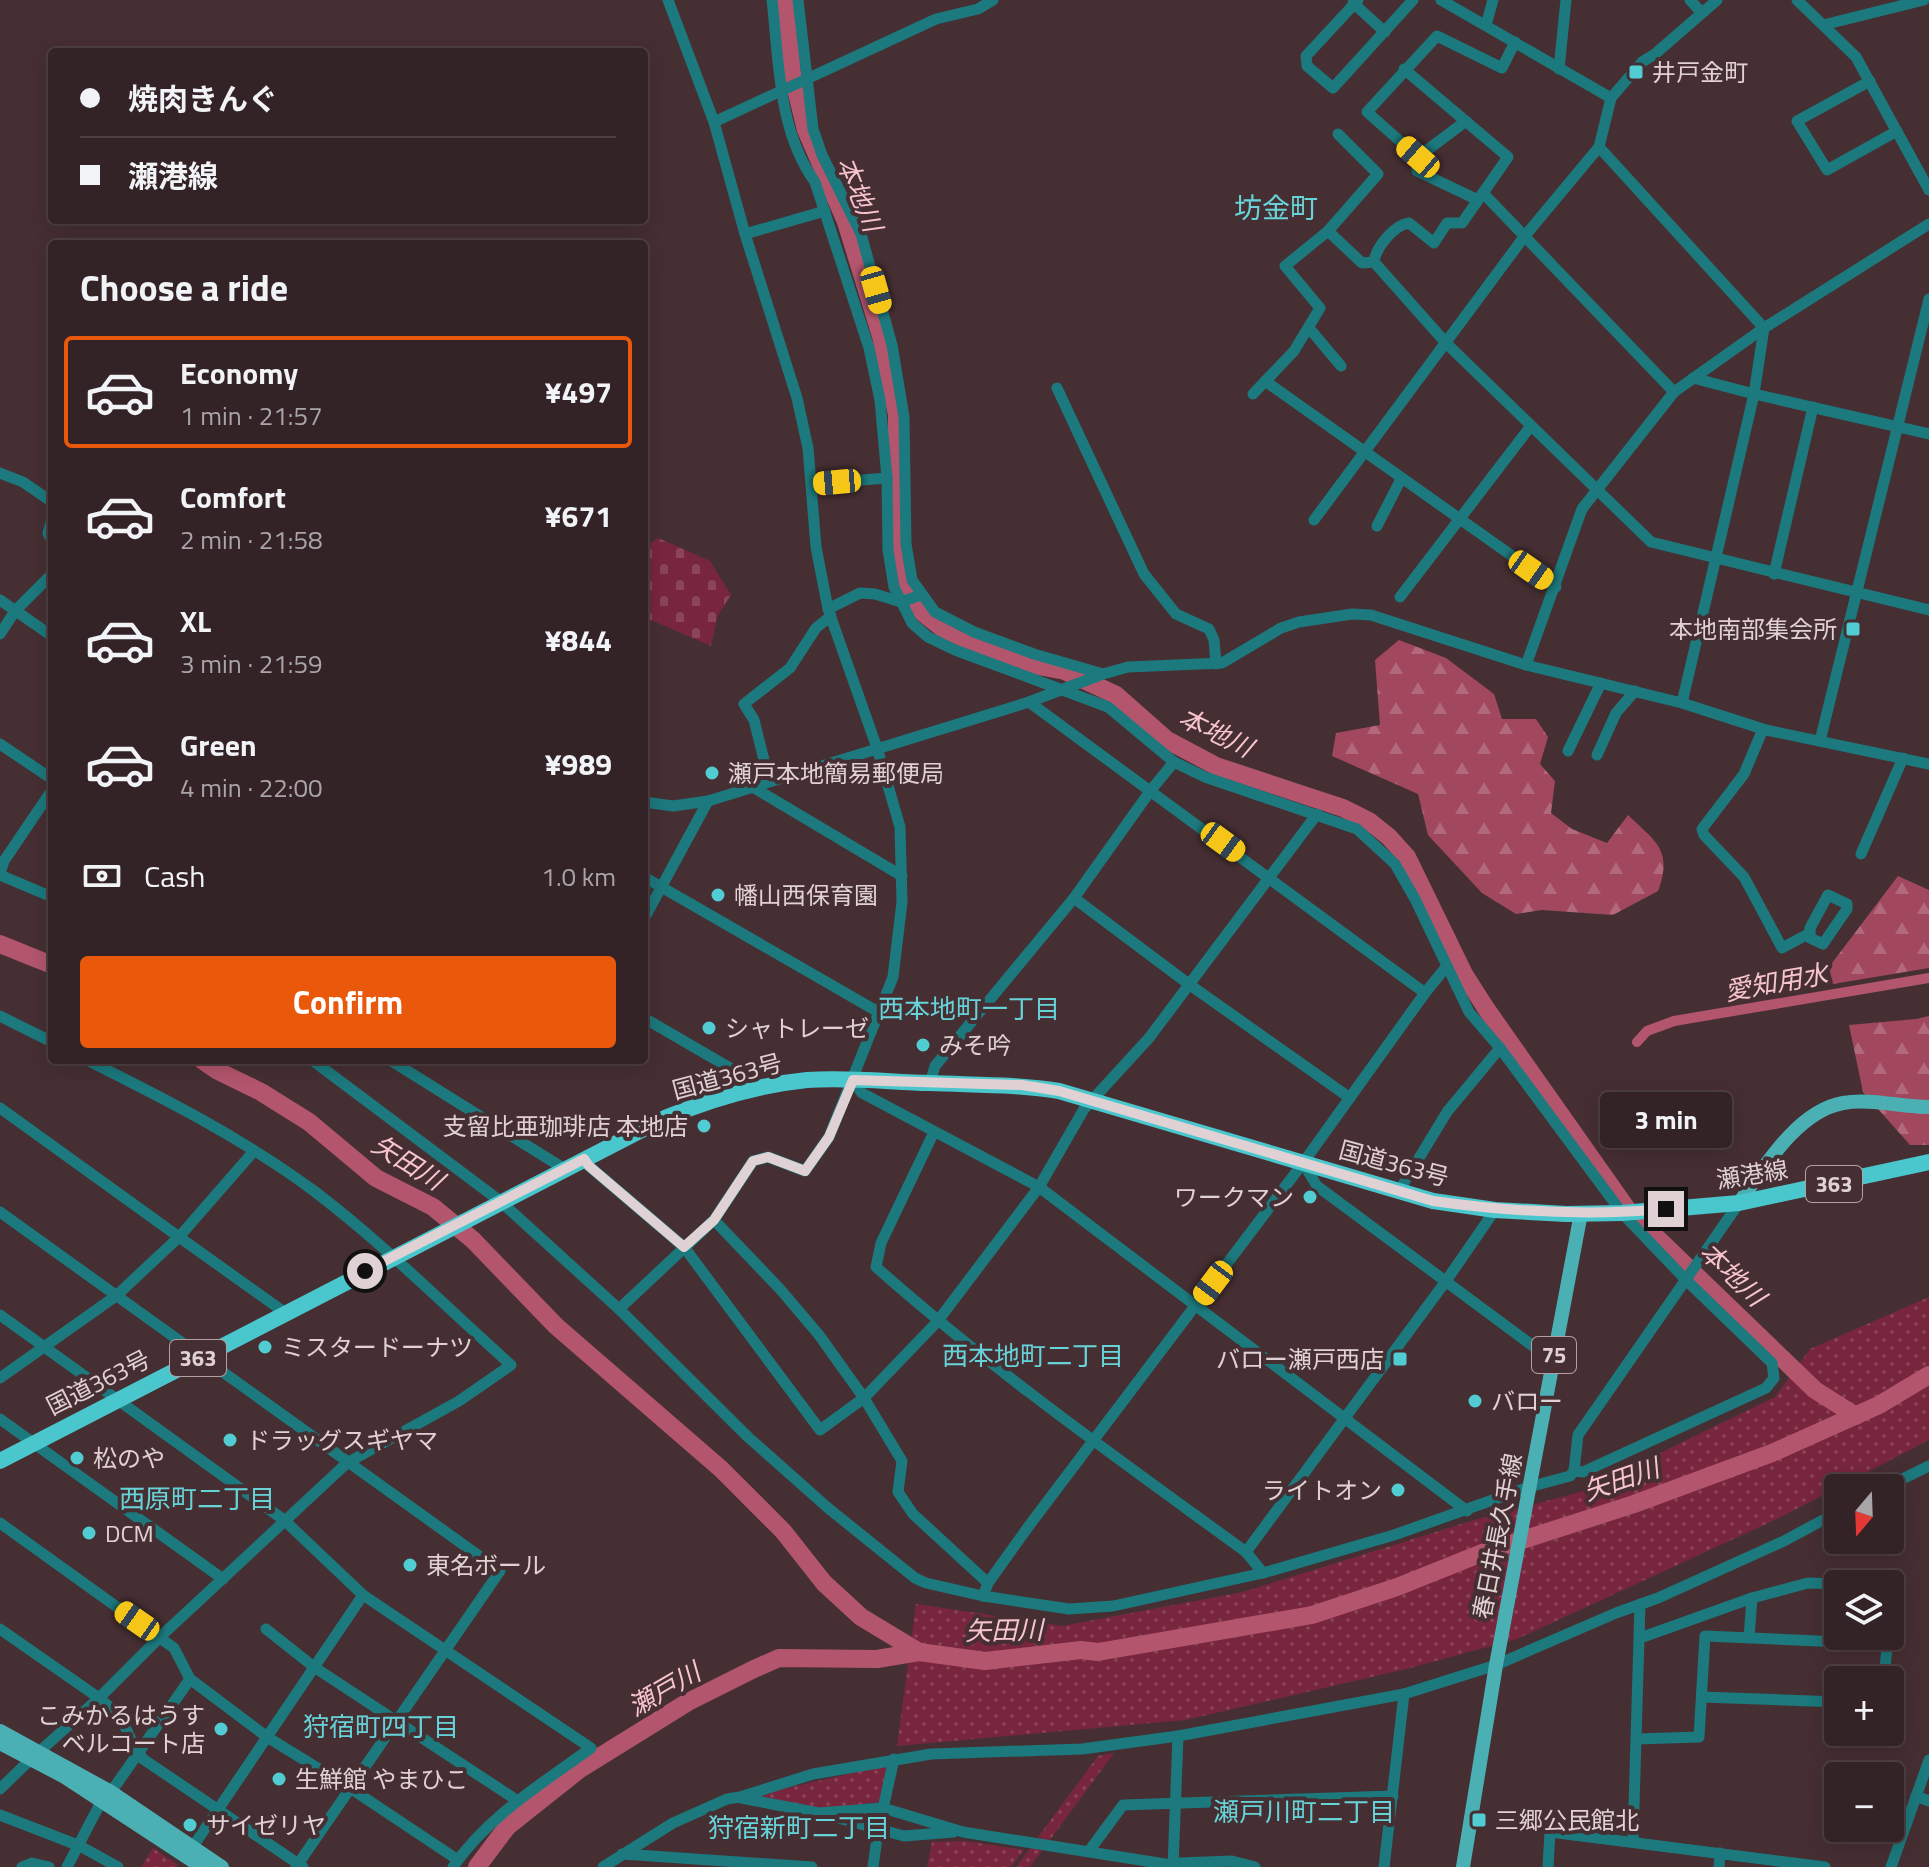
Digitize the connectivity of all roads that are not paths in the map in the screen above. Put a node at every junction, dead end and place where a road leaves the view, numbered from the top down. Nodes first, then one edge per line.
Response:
1 (668, 0) edge
2 (772, 0) edge
3 (798, 0) edge
4 (993, 0) edge
5 (1413, 0) edge
6 (1441, 0) edge
7 (1493, 0) edge
8 (1566, 0) edge
9 (1690, 0) edge
10 (1717, 0) edge
11 (1797, 0) edge
12 (1924, 0) edge
13 (1355, 2) edge
14 (1701, 12) junction
15 (1486, 25) junction
16 (1823, 25) junction
17 (1385, 32) junction
18 (1515, 42) junction
19 (1404, 69) junction
20 (1559, 69) junction
21 (808, 78) junction
22 (1870, 81) junction
23 (782, 91) junction
24 (1611, 98) junction
25 (1466, 121) junction
26 (714, 122) junction
27 (1897, 131) junction
28 (1338, 134) dead end
29 (1599, 147) junction
30 (1418, 157) junction
31 (1929, 190) edge
32 (1480, 197) junction
33 (825, 211) junction
34 (1929, 224) edge
35 (1328, 231) junction
36 (745, 234) junction
37 (1524, 237) junction
38 (1374, 262) junction
39 (1929, 299) edge
40 (1309, 328) junction
41 (1764, 328) junction
42 (1924, 340) edge
43 (1446, 343) junction
44 (1341, 366) dead end
45 (1693, 378) junction
46 (1265, 381) junction
47 (1057, 388) dead end
48 (1674, 392) junction
49 (1253, 394) dead end
50 (1754, 394) junction
51 (1813, 407) junction
52 (1898, 426) junction
53 (1530, 427) junction
54 (1929, 434) edge
55 (1363, 452) junction
56 (0, 473) edge
57 (887, 478) junction
58 (1401, 479) junction
59 (812, 484) junction
60 (1595, 490) junction
61 (48, 499) edge
62 (1458, 519) junction
63 (1314, 520) dead end
64 (1377, 526) dead end
65 (1716, 560) junction
66 (1774, 574) junction
67 (48, 578) edge
68 (1556, 587) junction
69 (1857, 593) junction
70 (921, 595) junction
71 (1400, 597) dead end
72 (0, 600) edge
73 (901, 602) junction
74 (1929, 610) edge
75 (15, 611) junction
76 (830, 613) junction
77 (48, 633) edge
78 (0, 634) edge
79 (1216, 664) junction
80 (1526, 665) junction
81 (1103, 674) junction
82 (1601, 683) junction
83 (1059, 690) junction
84 (1635, 691) junction
85 (1029, 702) junction
86 (1682, 703) junction
87 (1763, 729) junction
88 (1820, 741) junction
89 (0, 744) edge
90 (877, 748) junction
91 (1568, 751) dead end
92 (1597, 755) dead end
93 (1903, 758) junction
94 (1174, 762) junction
95 (1929, 764) edge
96 (48, 776) edge
97 (769, 780) junction
98 (751, 786) junction
99 (1151, 790) junction
100 (48, 796) edge
101 (708, 801) junction
102 (648, 803) edge
103 (1317, 814) junction
104 (1861, 854) dead end
105 (0, 874) edge
106 (902, 876) junction
107 (1271, 877) junction
108 (648, 879) edge
109 (662, 888) junction
110 (48, 895) edge
111 (1074, 898) junction
112 (648, 912) edge
113 (1810, 933) dead end
114 (1447, 966) junction
115 (1190, 985) junction
116 (1425, 993) junction
117 (880, 1013) junction
118 (0, 1016) edge
119 (648, 1020) edge
120 (48, 1040) edge
121 (1500, 1048) junction
122 (95, 1064) edge
123 (327, 1064) edge
124 (396, 1064) edge
125 (853, 1080) junction
126 (930, 1083) junction
127 (761, 1086) junction
128 (1350, 1098) junction
129 (1091, 1101) junction
130 (1929, 1107) edge
131 (0, 1108) edge
132 (934, 1132) junction
133 (254, 1151) junction
134 (584, 1159) junction
135 (1929, 1162) edge
136 (1303, 1163) junction
137 (563, 1168) junction
138 (1039, 1187) junction
139 (1399, 1191) junction
140 (496, 1203) junction
141 (1739, 1203) junction
142 (1495, 1210) junction
143 (0, 1212) edge
144 (1581, 1213) junction
145 (1624, 1213) junction
146 (714, 1220) junction
147 (179, 1237) junction
148 (684, 1247) junction
149 (394, 1257) junction
150 (1686, 1280) junction
151 (1446, 1281) junction
152 (116, 1296) junction
153 (1196, 1307) junction
154 (619, 1309) junction
155 (284, 1312) junction
156 (0, 1315) edge
157 (937, 1322) junction
158 (43, 1347) junction
159 (202, 1356) junction
160 (1552, 1364) junction
161 (0, 1378) edge
162 (864, 1398) junction
163 (117, 1399) junction
164 (1345, 1418) junction
165 (0, 1419) edge
166 (1093, 1441) junction
167 (33, 1443) junction
168 (0, 1461) edge
169 (347, 1463) junction
170 (1929, 1466) edge
171 (1574, 1471) junction
172 (1904, 1478) edge
173 (1528, 1492) junction
174 (1467, 1511) junction
175 (284, 1520) junction
176 (1824, 1520) edge
177 (0, 1523) edge
178 (1246, 1552) junction
179 (1263, 1573) junction
180 (223, 1579) junction
181 (988, 1583) junction
182 (1824, 1584) edge
183 (363, 1595) junction
184 (983, 1596) junction
185 (1752, 1598) junction
186 (1640, 1604) junction
187 (0, 1629) edge
188 (266, 1629) dead end
189 (160, 1637) junction
190 (1640, 1638) junction
191 (1749, 1638) junction
192 (1824, 1639) edge
193 (443, 1651) junction
194 (1496, 1662) junction
195 (314, 1667) junction
196 (190, 1679) junction
197 (1404, 1694) junction
198 (1702, 1697) junction
199 (99, 1698) junction
200 (1824, 1701) edge
201 (396, 1722) junction
202 (0, 1731) edge
203 (1178, 1736) junction
204 (267, 1737) junction
205 (1637, 1739) junction
206 (0, 1743) edge
207 (138, 1753) junction
208 (35, 1755) junction
209 (894, 1759) junction
210 (1929, 1760) edge
211 (350, 1788) junction
212 (0, 1789) edge
213 (106, 1796) junction
214 (1393, 1796) junction
215 (1916, 1796) junction
216 (740, 1797) junction
217 (518, 1801) junction
218 (1929, 1801) edge
219 (1174, 1803) junction
220 (883, 1808) junction
221 (218, 1810) junction
222 (819, 1813) junction
223 (0, 1815) edge
224 (878, 1831) junction
225 (963, 1832) junction
226 (1633, 1840) junction
227 (80, 1846) junction
228 (1089, 1851) junction
229 (1720, 1853) junction
230 (622, 1854) junction
231 (186, 1857) edge
232 (456, 1864) edge
233 (727, 1865) edge
234 (300, 1866) edge
235 (1177, 1866) edge
236 (22, 1867) edge
237 (49, 1867) edge
238 (67, 1867) edge
239 (118, 1867) edge
240 (202, 1867) edge
241 (222, 1867) edge
242 (603, 1867) edge
243 (812, 1867) edge
244 (873, 1867) edge
245 (1255, 1867) edge
246 (1384, 1867) edge
247 (1463, 1867) edge
248 (1548, 1867) edge
249 (1719, 1867) edge
250 (1825, 1867) edge
251 (1891, 1867) edge

1 - 26 street
2 - 23 street
3 - 21 street
4 - 21 street
5 - 17 street
6 - 15 street
7 - 15 street
8 - 20 street
9 - 14 street
10 - 14 street
11 - 16 street
12 - 16 street
13 - 17 street
13 - 17 street
14 - 24 street
15 - 18 street
16 - 22 street
18 - 19 street
18 - 20 street
19 - 25 street
19 - 30 street
20 - 24 street
21 - 23 street
21 - 70 street
22 - 27 street
22 - 27 street
23 - 26 street
23 - 33 street
24 - 29 street
25 - 30 street
25 - 32 street
26 - 36 street
27 - 31 street
28 - 35 street
29 - 37 street
29 - 41 street
30 - 32 street
32 - 37 street
32 - 38 street
33 - 36 street
33 - 57 street
34 - 41 street
35 - 38 street
35 - 40 street
36 - 59 street
37 - 43 street
37 - 48 street
38 - 43 street
39 - 42 street
40 - 44 street
40 - 46 street
41 - 45 street
41 - 50 street
42 - 52 street
43 - 53 street
43 - 55 street
45 - 48 street
45 - 50 street
46 - 49 street
46 - 55 street
47 - 79 street
48 - 60 street
50 - 51 street
50 - 65 street
51 - 52 street
51 - 66 street
52 - 54 street
52 - 69 street
53 - 60 street
53 - 62 street
55 - 58 street
55 - 63 street
56 - 61 street
57 - 59 street
57 - 73 street
58 - 62 street
58 - 64 street
59 - 76 street
60 - 65 street
60 - 68 street
62 - 68 street
62 - 71 street
65 - 66 street
65 - 86 street
66 - 69 street
67 - 75 street
68 - 80 street
69 - 74 street
69 - 88 street
70 - 73 street
70 - 81 street
72 - 75 street
73 - 76 street
73 - 83 street
75 - 77 street
75 - 78 street
76 - 90 street
76 - 97 street
79 - 80 street
79 - 81 street
80 - 82 street
81 - 83 street
82 - 84 street
82 - 91 street
83 - 85 street
83 - 94 street
84 - 86 street
84 - 92 street
85 - 90 street
85 - 99 street
86 - 87 street
87 - 88 street
87 - 113 street
88 - 93 street
89 - 96 street
90 - 97 street
90 - 106 street
93 - 95 street
93 - 104 street
94 - 99 street
94 - 103 street
97 - 98 street
98 - 101 street
98 - 106 street
99 - 107 street
99 - 111 street
100 - 105 street
101 - 102 street
101 - 109 street
103 - 107 street
103 - 114 street
105 - 110 street
106 - 117 street
107 - 115 street
107 - 116 street
108 - 109 street
109 - 112 street
109 - 117 street
111 - 115 street
111 - 126 street
114 - 116 street
114 - 121 street
115 - 128 street
115 - 129 street
116 - 128 street
117 - 125 street
118 - 120 street
119 - 127 street
121 - 139 street
121 - 145 street
122 - 133 street
123 - 140 street
124 - 137 street
125 - 126 highway, 国道363号 / 363
125 - 127 highway, 国道363号 / 363
125 - 132 street
125 - 146 street
126 - 129 highway, 国道363号 / 363
127 - 134 highway, 国道363号 / 363
128 - 136 street
129 - 136 highway, 国道363号 / 363
129 - 138 street
130 - 141 main road
131 - 147 street
132 - 138 street
132 - 157 street
133 - 147 street
133 - 149 street
134 - 137 highway, 国道363号 / 363
134 - 148 street
135 - 141 highway, 瀬港線 / 363
136 - 139 highway, 国道363号 / 363
136 - 151 street
136 - 153 street
137 - 140 highway, 国道363号 / 363
138 - 153 street
138 - 157 street
139 - 142 highway, 国道363号 / 363
140 - 149 highway, 国道363号 / 363
140 - 154 street
141 - 145 highway, 瀬港線 / 363
141 - 150 street
142 - 144 highway, 国道363号 / 363
142 - 151 street
143 - 152 street
144 - 145 highway, 瀬港線 / 363
144 - 160 main road, 春日井長久手線 / 75
145 - 150 street
146 - 148 street
146 - 162 street
147 - 152 street
147 - 155 street
148 - 154 street
148 - 162 street
149 - 155 highway, 国道363号 / 363
149 - 169 street
150 - 171 street
150 - 171 street
151 - 160 street
151 - 164 street
152 - 158 street
152 - 159 street
153 - 164 street
153 - 166 street
154 - 184 street
155 - 159 highway, 国道363号 / 363
156 - 158 street
157 - 162 street
157 - 166 street
158 - 161 street
158 - 163 street
159 - 163 highway, 国道363号 / 363
159 - 169 street
160 - 173 main road, 春日井長久手線 / 75
162 - 181 street
163 - 167 highway, 国道363号 / 363
163 - 175 street
164 - 174 street
164 - 178 street
165 - 167 street
166 - 178 street
166 - 181 street
167 - 168 highway, 国道363号 / 363
167 - 180 street
169 - 175 street
169 - 193 street
170 - 172 street
171 - 173 street
173 - 174 street
173 - 194 main road, 春日井長久手線 / 75
174 - 179 street
175 - 180 street
175 - 183 street
176 - 186 street
177 - 189 street
178 - 179 street
179 - 184 street
180 - 189 street
181 - 184 street
182 - 185 street
183 - 193 street
183 - 195 street
185 - 190 street
185 - 191 street
186 - 190 street
186 - 194 street
187 - 199 street
188 - 195 street
189 - 196 street
189 - 199 street
190 - 205 street
191 - 192 street
191 - 198 street
193 - 201 street
193 - 217 street
194 - 197 street
194 - 247 main road, 春日井長久手線 / 75
195 - 201 street
195 - 204 street
196 - 204 street
196 - 207 street
197 - 203 street
197 - 214 street
198 - 200 street
198 - 205 street
199 - 207 street
199 - 208 street
201 - 211 street
201 - 217 street
202 - 208 main road
203 - 209 street
203 - 219 street
204 - 211 street
204 - 221 street
205 - 226 street
206 - 208 main road
207 - 213 street
207 - 221 street
208 - 212 street
208 - 213 main road
209 - 216 street
209 - 220 street
210 - 215 street
211 - 232 street
211 - 234 street
213 - 227 street
213 - 231 main road
214 - 219 street
214 - 246 street
215 - 218 street
215 - 251 street
216 - 222 street
216 - 230 street
217 - 232 street
219 - 228 street
219 - 235 street
220 - 222 street
220 - 224 street
220 - 225 street
221 - 231 street
221 - 234 street
222 - 224 street
223 - 227 street
224 - 225 street
224 - 244 street
225 - 228 street
226 - 229 street
226 - 248 street
227 - 238 street
227 - 239 street
228 - 235 street
229 - 249 street
229 - 250 street
230 - 233 street
230 - 242 street
231 - 240 main road
231 - 241 main road
233 - 243 street
235 - 245 street
236 - 237 street

